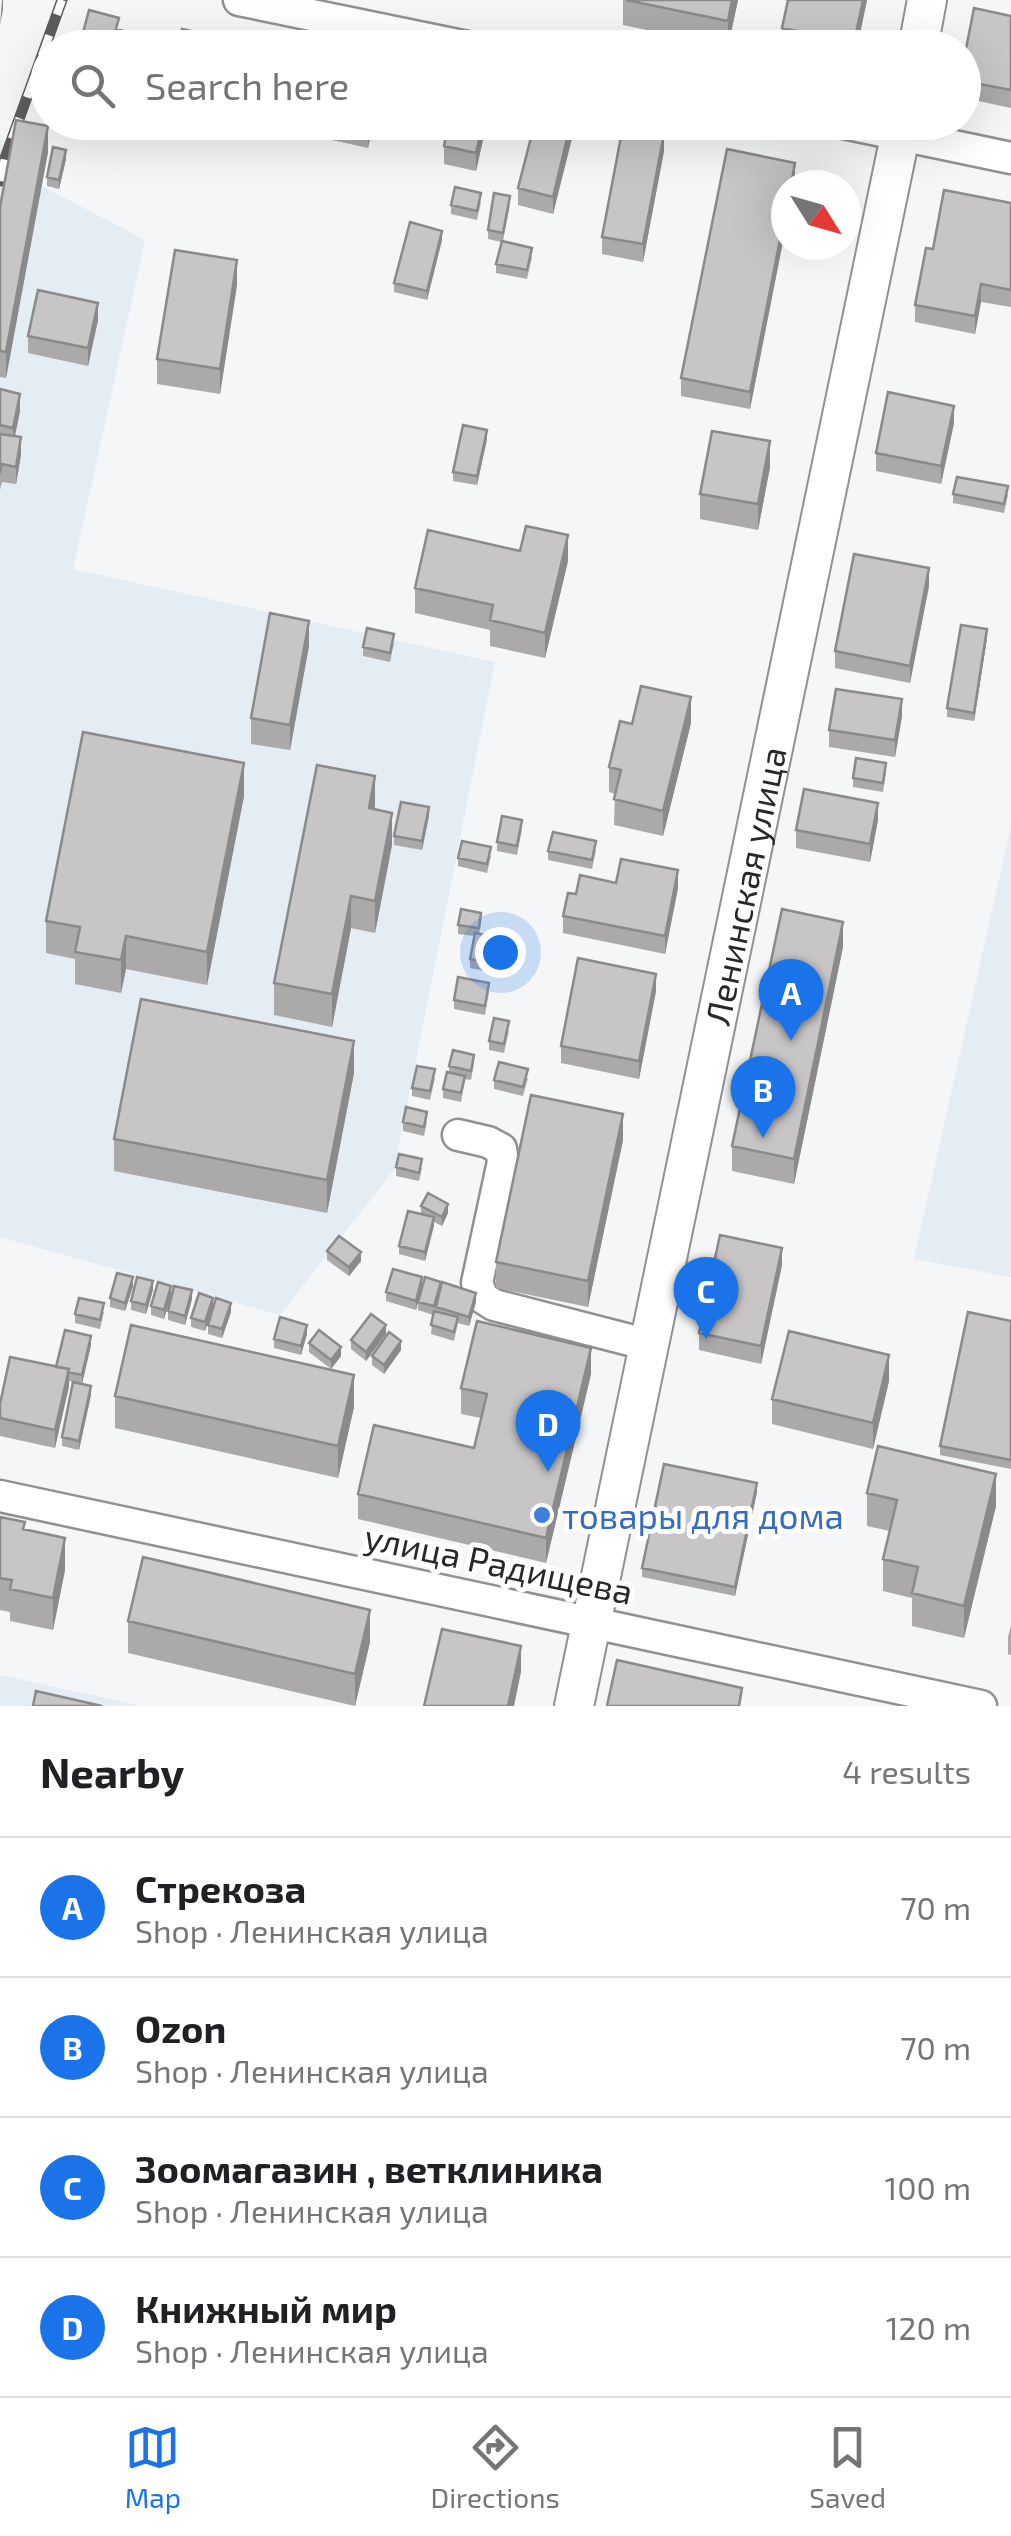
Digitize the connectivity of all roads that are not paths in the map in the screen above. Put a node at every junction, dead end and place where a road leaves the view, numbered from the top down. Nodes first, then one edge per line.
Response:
1 (239, 0) edge
2 (927, 0) edge
3 (385, 30) edge
4 (921, 30) edge
5 (900, 140) edge
6 (943, 140) edge
7 (1011, 158) edge
8 (458, 1135) dead end
9 (649, 1345) junction
10 (0, 1496) edge
11 (592, 1621) junction
12 (966, 1704) edge
13 (574, 1706) edge

1 - 3 street
2 - 4 main road
5 - 9 main road, Ленинская улица
6 - 7 street
8 - 9 street
9 - 11 main road, Ленинская улица
10 - 11 street, улица Радищева
11 - 12 street, улица Радищева
11 - 13 main road, Ленинская улица

